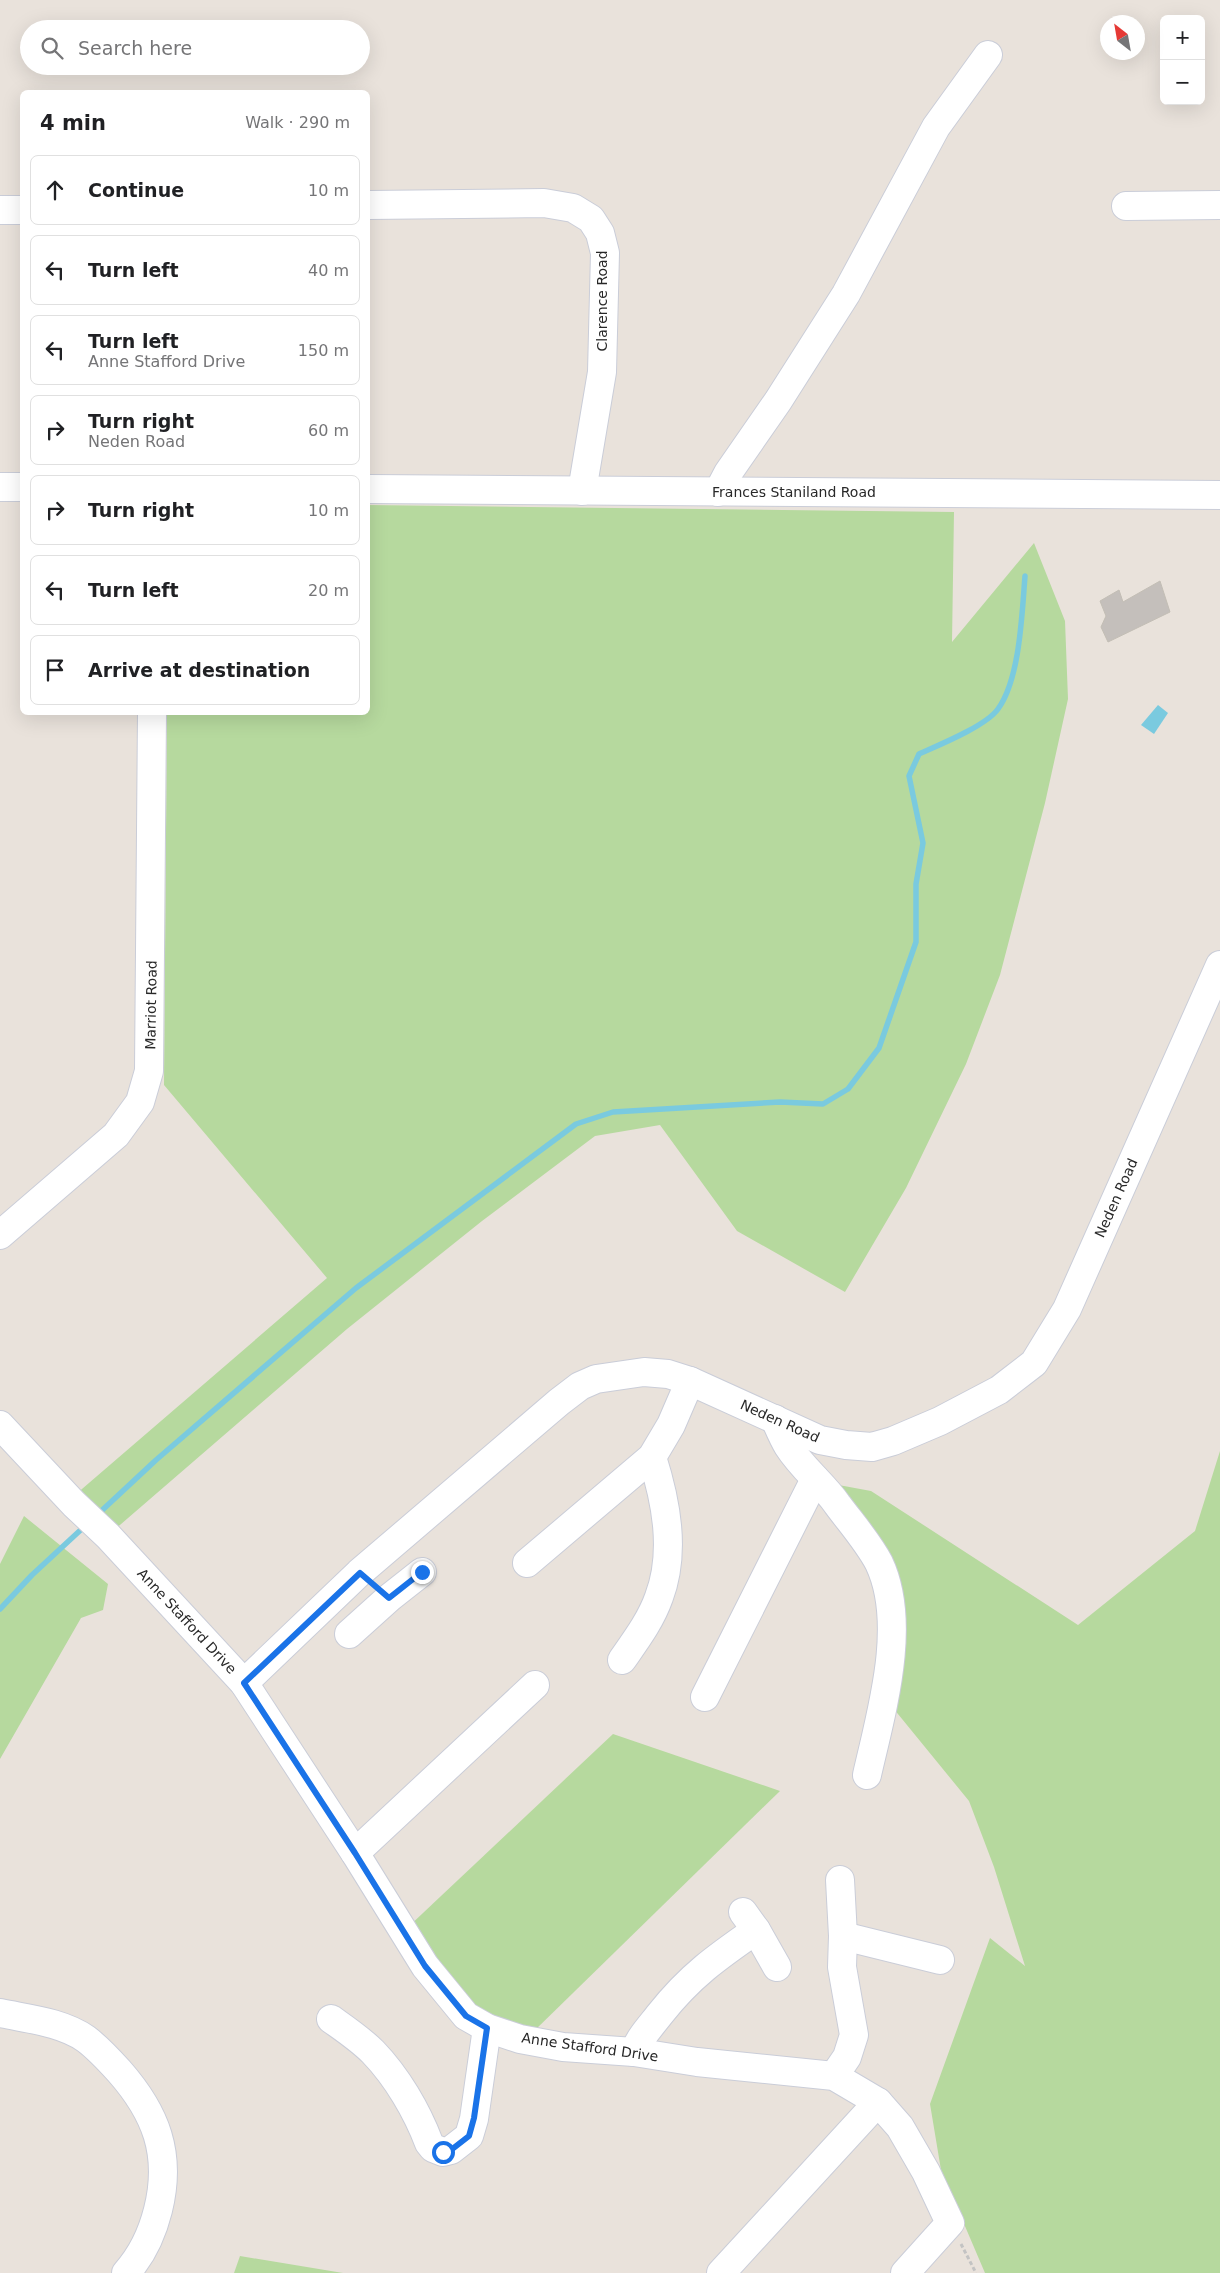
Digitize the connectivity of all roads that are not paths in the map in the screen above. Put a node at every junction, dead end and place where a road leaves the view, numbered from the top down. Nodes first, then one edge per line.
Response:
1 (988, 55) dead end
2 (370, 205) edge
3 (1220, 205) edge
4 (1126, 206) dead end
5 (0, 210) edge
6 (20, 210) edge
7 (0, 487) edge
8 (20, 487) edge
9 (370, 489) edge
10 (582, 491) junction
11 (718, 492) junction
12 (1220, 495) edge
13 (152, 715) edge
14 (1220, 965) edge
15 (0, 1235) edge
16 (690, 1381) junction
17 (775, 1419) junction
18 (0, 1425) edge
19 (652, 1457) junction
20 (815, 1479) junction
21 (527, 1563) dead end
22 (422, 1572) dead end
23 (360, 1573) junction
24 (389, 1598) junction
25 (349, 1634) dead end
26 (622, 1660) dead end
27 (244, 1683) junction
28 (534, 1686) dead end
29 (705, 1697) dead end
30 (867, 1776) dead end
31 (355, 1853) junction
32 (840, 1880) dead end
33 (843, 1936) junction
34 (940, 1960) dead end
35 (777, 1967) dead end
36 (0, 2013) edge
37 (330, 2019) dead end
38 (487, 2028) junction
39 (634, 2052) junction
40 (834, 2076) junction
41 (878, 2102) junction
42 (126, 2273) edge
43 (721, 2273) edge
44 (905, 2273) edge

1 - 11 street
2 - 10 street, Clarence Road
3 - 4 street
5 - 6 street
7 - 8 street
9 - 10 street, Frances Staniland Road
10 - 11 street, Frances Staniland Road
11 - 12 street, Frances Staniland Road
13 - 15 street, Marriot Road
14 - 17 street, Neden Road
16 - 17 street, Neden Road
16 - 19 street
16 - 23 street, Neden Road
17 - 20 street
18 - 27 street, Anne Stafford Drive
19 - 21 street
19 - 26 street
20 - 29 street
20 - 30 street
22 - 24 street
23 - 24 street
23 - 27 street, Neden Road
24 - 25 street
27 - 31 street, Anne Stafford Drive
28 - 31 street
31 - 38 street, Anne Stafford Drive
32 - 33 street
33 - 34 street
33 - 40 street
35 - 39 street
36 - 42 street
37 - 38 street
38 - 39 street, Anne Stafford Drive
39 - 40 street, Anne Stafford Drive
40 - 41 street, Anne Stafford Drive
41 - 43 street
41 - 44 street, Anne Stafford Drive

